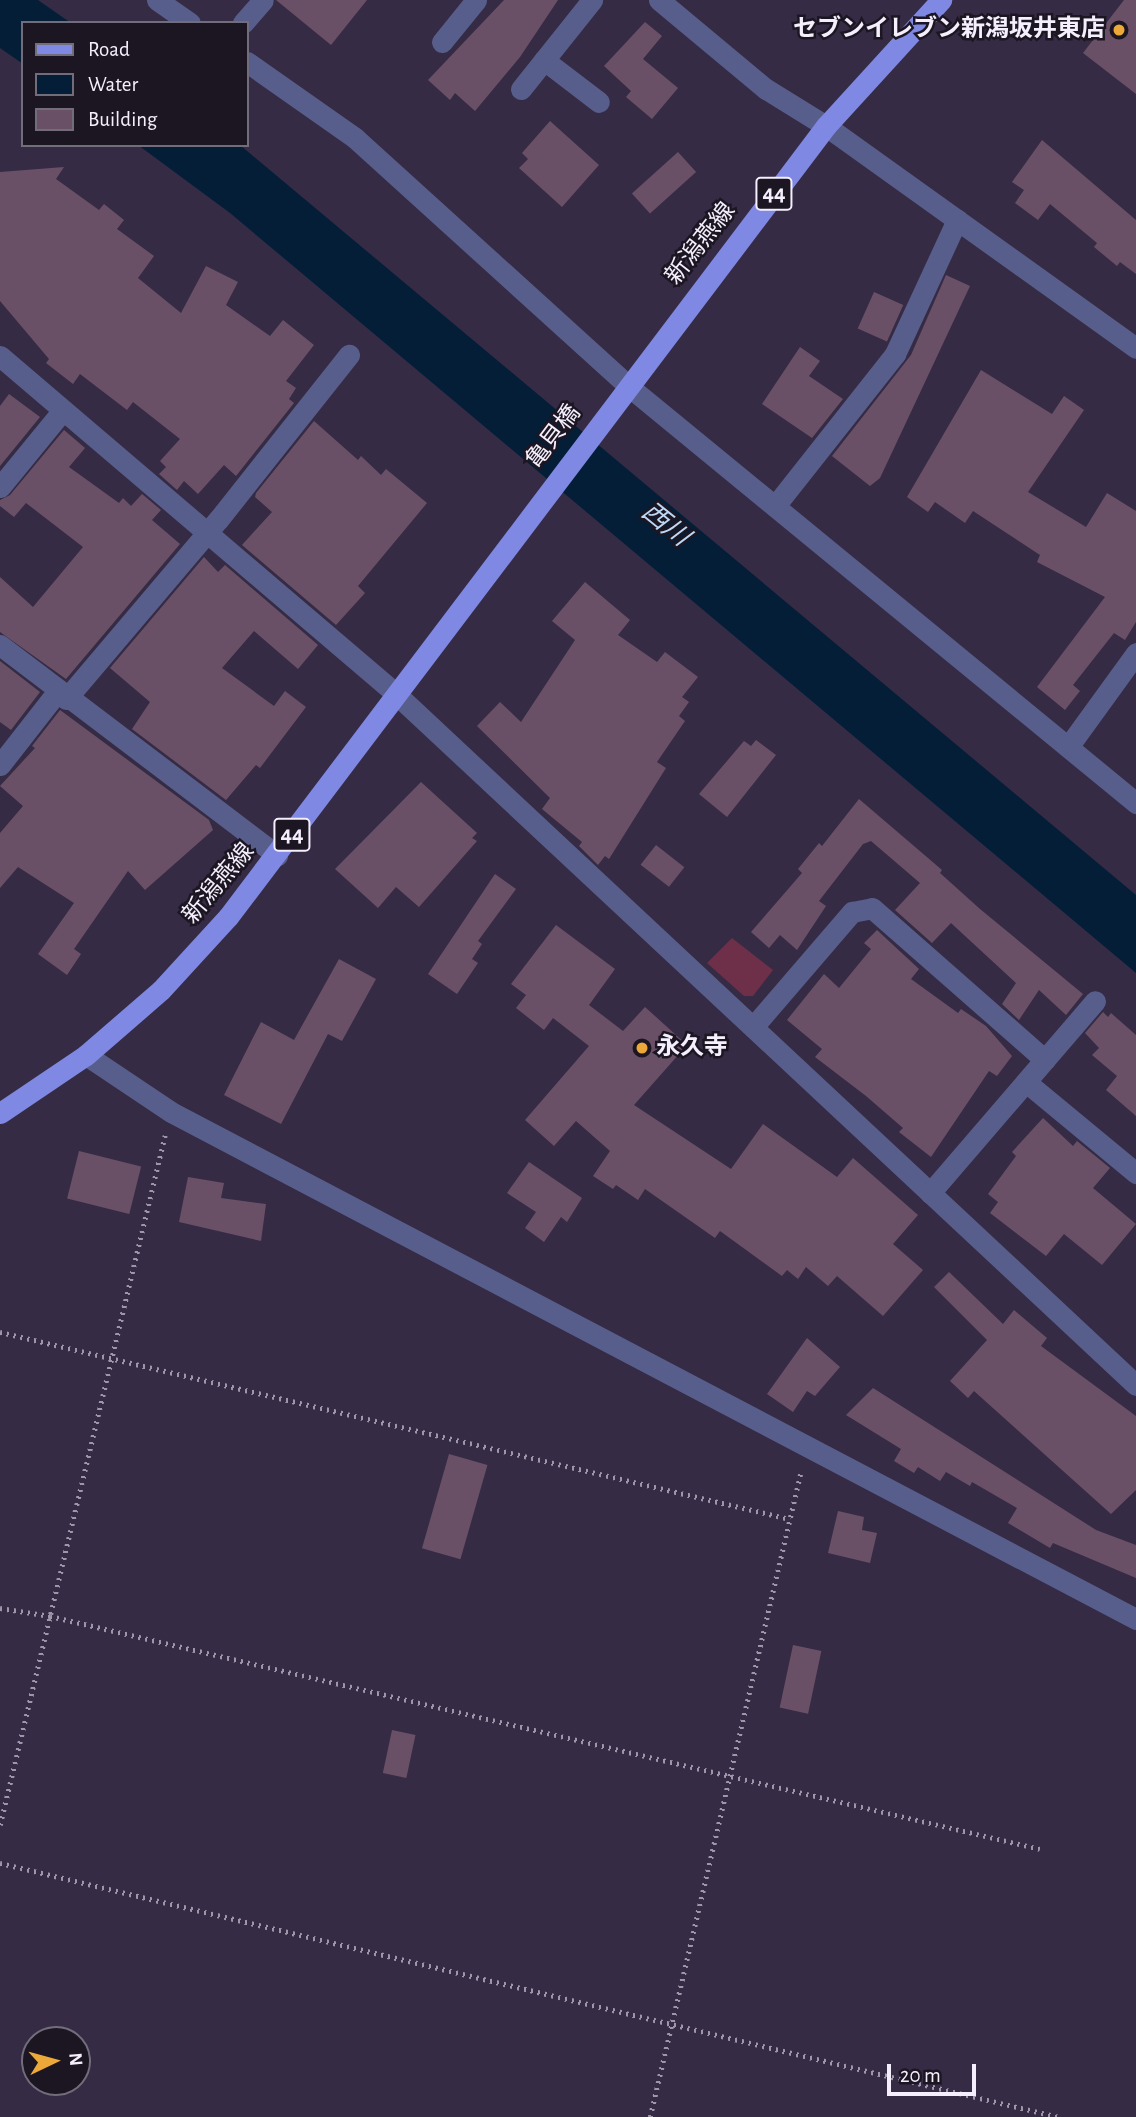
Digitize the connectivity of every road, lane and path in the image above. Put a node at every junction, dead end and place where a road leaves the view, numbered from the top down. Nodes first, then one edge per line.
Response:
1 (157, 0) edge
2 (263, 0) edge
3 (476, 0) edge
4 (592, 0) edge
5 (659, 0) edge
6 (941, 0) edge
7 (187, 21) edge
8 (245, 21) edge
9 (442, 42) dead end
10 (544, 60) junction
11 (248, 63) edge
12 (521, 89) dead end
13 (599, 102) dead end
14 (826, 126) junction
15 (957, 220) junction
16 (1136, 348) edge
17 (349, 355) dead end
18 (0, 356) edge
19 (622, 391) junction
20 (64, 410) junction
21 (0, 487) edge
22 (775, 506) junction
23 (533, 509) joint
24 (206, 532) junction
25 (0, 645) edge
26 (1136, 653) edge
27 (395, 694) junction
28 (61, 696) junction
29 (1068, 747) junction
30 (0, 765) edge
31 (1136, 803) edge
32 (277, 855) junction
33 (1096, 1001) dead end
34 (753, 1027) junction
35 (86, 1055) junction
36 (1045, 1060) junction
37 (1026, 1082) junction
38 (171, 1112) junction
39 (0, 1113) edge
40 (1136, 1173) edge
41 (930, 1193) junction
42 (0, 1332) edge
43 (113, 1359) junction
44 (1136, 1385) edge
45 (812, 1452) junction
46 (790, 1520) junction
47 (0, 1608) edge
48 (50, 1616) junction
49 (1136, 1619) edge
50 (728, 1777) junction
51 (0, 1825) edge
52 (1040, 1849) dead end
53 (0, 1863) edge
54 (672, 2025) junction
55 (650, 2117) edge
56 (1059, 2117) edge

1 - 7 street
2 - 8 street
3 - 9 street
4 - 10 street
5 - 14 street
6 - 14 main road, 新潟燕線 / 44
10 - 12 street
10 - 13 street
11 - 19 street
14 - 15 street
14 - 19 main road, 新潟燕線 / 44
15 - 16 street
15 - 22 street
17 - 24 street
18 - 20 street
19 - 22 street
19 - 23 main road, 亀貝橋 / 44
20 - 21 street
20 - 24 street
22 - 29 street
23 - 27 main road, 新潟燕線 / 44
24 - 27 street
24 - 28 street
25 - 28 street
26 - 29 street
27 - 32 main road, 新潟燕線 / 44
27 - 34 street
28 - 30 street
28 - 32 street
29 - 31 street
32 - 35 main road, 新潟燕線 / 44
33 - 36 street
34 - 36 street
34 - 41 street
35 - 38 street
35 - 39 main road, 新潟燕線 / 44
36 - 37 street
37 - 40 street
37 - 41 street
38 - 43 path
38 - 45 street
41 - 44 street
42 - 43 path
43 - 46 path
43 - 48 path
45 - 46 path
45 - 49 street
46 - 50 path
47 - 48 path
48 - 50 path
48 - 51 path
50 - 52 path
50 - 54 path
53 - 54 path
54 - 55 path
54 - 56 path

